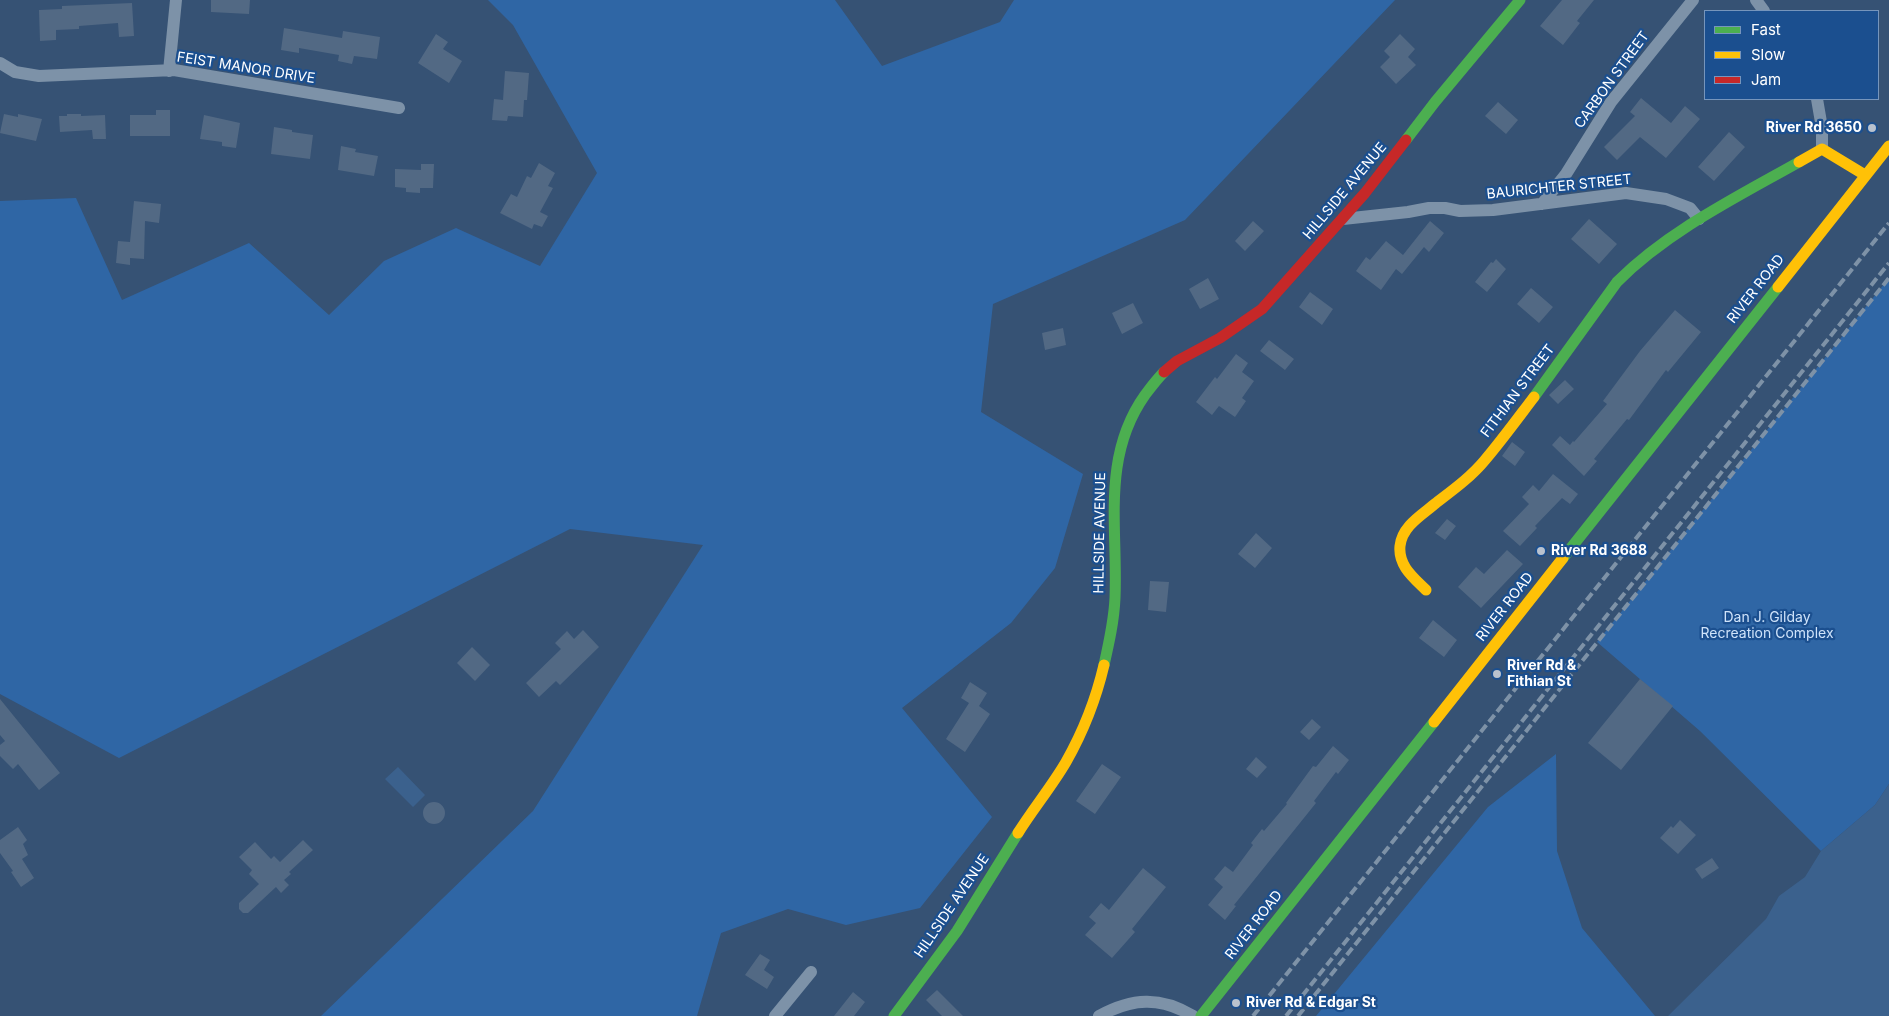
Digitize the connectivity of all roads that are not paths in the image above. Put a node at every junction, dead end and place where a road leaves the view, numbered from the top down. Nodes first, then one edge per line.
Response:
1 (176, 0) edge
2 (1520, 0) edge
3 (1692, 0) edge
4 (0, 63) edge
5 (169, 71) junction
6 (1817, 100) edge
7 (399, 108) dead end
8 (1889, 146) edge
9 (1822, 149) junction
10 (1866, 175) junction
11 (1542, 204) junction
12 (1343, 218) junction
13 (1699, 219) junction
14 (1426, 590) dead end
15 (811, 972) dead end
16 (776, 1016) edge
17 (894, 1016) edge
18 (1099, 1016) edge
19 (1193, 1016) edge
20 (1201, 1016) edge

1 - 5 street
2 - 12 street, HILLSIDE AVENUE
3 - 11 street, CARBON STREET
4 - 5 street, FEIST MANOR DRIVE
5 - 7 street, FEIST MANOR DRIVE
6 - 9 street
8 - 10 street, RIVER ROAD
9 - 10 street
9 - 13 street
10 - 20 street, RIVER ROAD
11 - 12 street, BAURICHTER STREET
11 - 13 street, BAURICHTER STREET
12 - 17 street, HILLSIDE AVENUE
13 - 14 street, FITHIAN STREET
15 - 16 street
18 - 19 street

